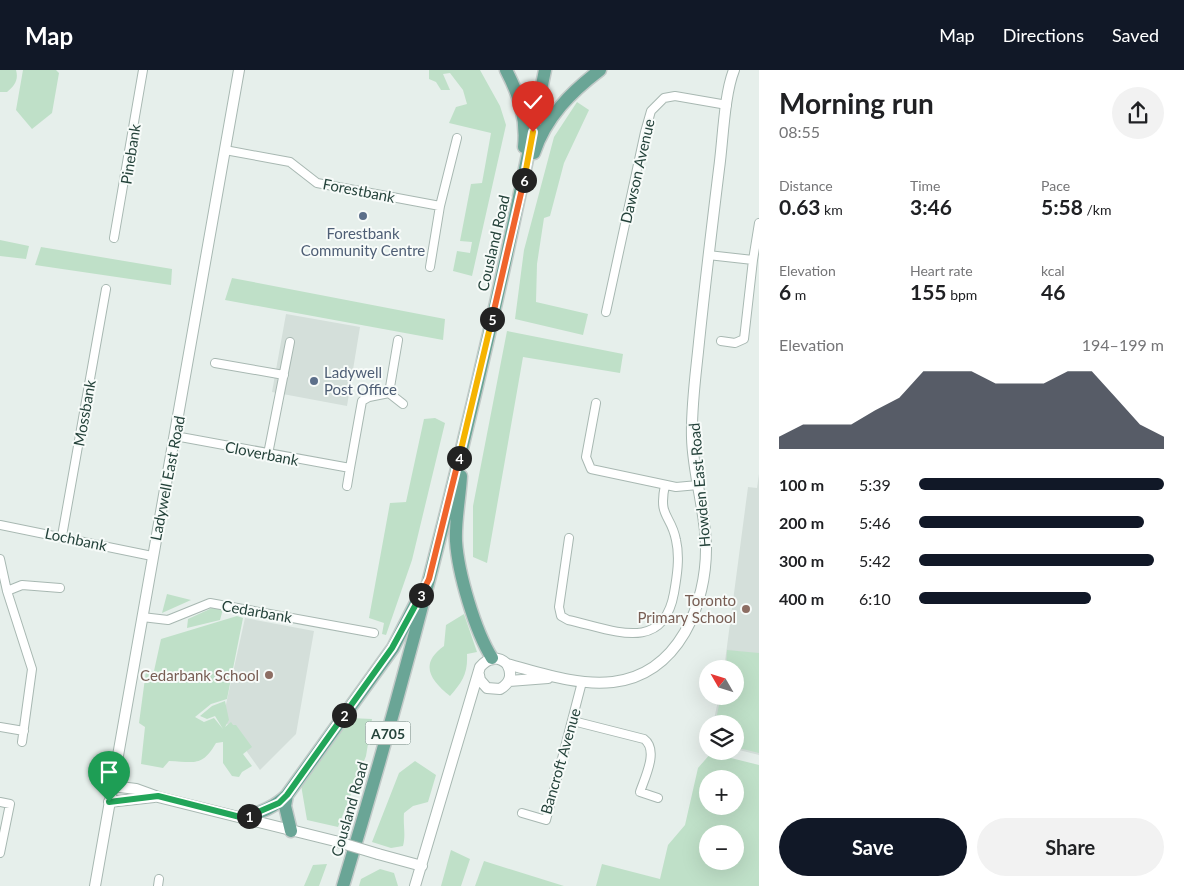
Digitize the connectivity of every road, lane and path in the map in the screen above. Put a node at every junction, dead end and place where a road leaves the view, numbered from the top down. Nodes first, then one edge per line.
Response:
1 (143, 70) edge
2 (239, 70) edge
3 (506, 70) edge
4 (545, 70) edge
5 (600, 70) edge
6 (734, 70) edge
7 (727, 105) junction
8 (457, 138) dead end
9 (225, 150) junction
10 (521, 194) junction
11 (440, 206) junction
12 (759, 223) edge
13 (114, 238) dead end
14 (708, 255) junction
15 (753, 260) junction
16 (430, 267) dead end
17 (106, 289) dead end
18 (606, 312) dead end
19 (398, 340) dead end
20 (722, 341) dead end
21 (290, 342) dead end
22 (215, 363) dead end
23 (284, 375) junction
24 (389, 393) junction
25 (596, 403) dead end
26 (403, 404) dead end
27 (175, 436) junction
28 (464, 436) junction
29 (268, 454) junction
30 (350, 468) junction
31 (665, 485) junction
32 (698, 485) junction
33 (347, 486) dead end
34 (0, 525) edge
35 (62, 536) junction
36 (570, 538) dead end
37 (152, 556) junction
38 (0, 558) edge
39 (429, 579) junction
40 (60, 588) dead end
41 (7, 591) junction
42 (142, 617) junction
43 (374, 633) dead end
44 (492, 658) junction
45 (507, 664) junction
46 (479, 675) junction
47 (556, 677) junction
48 (509, 681) junction
49 (582, 682) junction
50 (487, 688) junction
51 (468, 710) junction
52 (572, 721) junction
53 (0, 727) edge
54 (24, 730) junction
55 (22, 742) dead end
56 (112, 786) junction
57 (287, 795) junction
58 (158, 796) junction
59 (658, 798) dead end
60 (0, 802) edge
61 (109, 802) junction
62 (522, 813) dead end
63 (244, 818) junction
64 (291, 831) junction
65 (0, 853) edge
66 (422, 866) junction
67 (95, 886) edge
68 (343, 886) edge
69 (415, 886) edge

1 - 13 street, Pinebank
2 - 9 street, Ladywell East Road
3 - 10 main road
4 - 10 main road, Cousland Road / A705
5 - 10 main road
6 - 7 street, Howden East Road
7 - 14 street, Howden East Road
7 - 18 street, Dawson Avenue
8 - 11 street
9 - 11 street, Forestbank
9 - 27 street, Ladywell East Road
10 - 28 main road, Cousland Road / A705
11 - 16 street
12 - 15 street
14 - 15 street
14 - 32 street, Howden East Road
15 - 20 street
17 - 35 street, Mossbank
19 - 24 street
21 - 23 street
22 - 23 street
23 - 29 street
24 - 26 street
24 - 30 street
25 - 31 street
27 - 29 street, Cloverbank
27 - 37 street, Ladywell East Road
28 - 39 main road, Cousland Road / A705
28 - 44 main road
29 - 30 street, Cloverbank
30 - 33 street
31 - 32 street
31 - 36 street
32 - 49 street, Howden East Road
34 - 35 street, Lochbank
35 - 37 street, Lochbank
37 - 42 street, Ladywell East Road
38 - 41 street
39 - 57 main road
39 - 68 main road, Cousland Road / A705
40 - 41 street
41 - 54 street
42 - 43 street, Cedarbank
42 - 56 street, Ladywell East Road
44 - 45 street, Howden East Road
44 - 46 street
45 - 47 street, Howden East Road
45 - 48 street
46 - 50 street
46 - 51 street
47 - 48 street, Howden East Road
47 - 49 street, Howden East Road
48 - 50 street, Howden East Road
49 - 52 street, Bancroft Avenue
50 - 51 street
51 - 66 street
52 - 59 street
52 - 62 street, Bancroft Avenue
53 - 54 street
54 - 55 street
56 - 58 street
56 - 61 street, Ladywell East Road
57 - 63 main road
57 - 64 main road
58 - 61 street
58 - 63 street
60 - 65 street
61 - 67 street, Ladywell East Road
63 - 64 street
64 - 66 street, bridge
66 - 69 street

